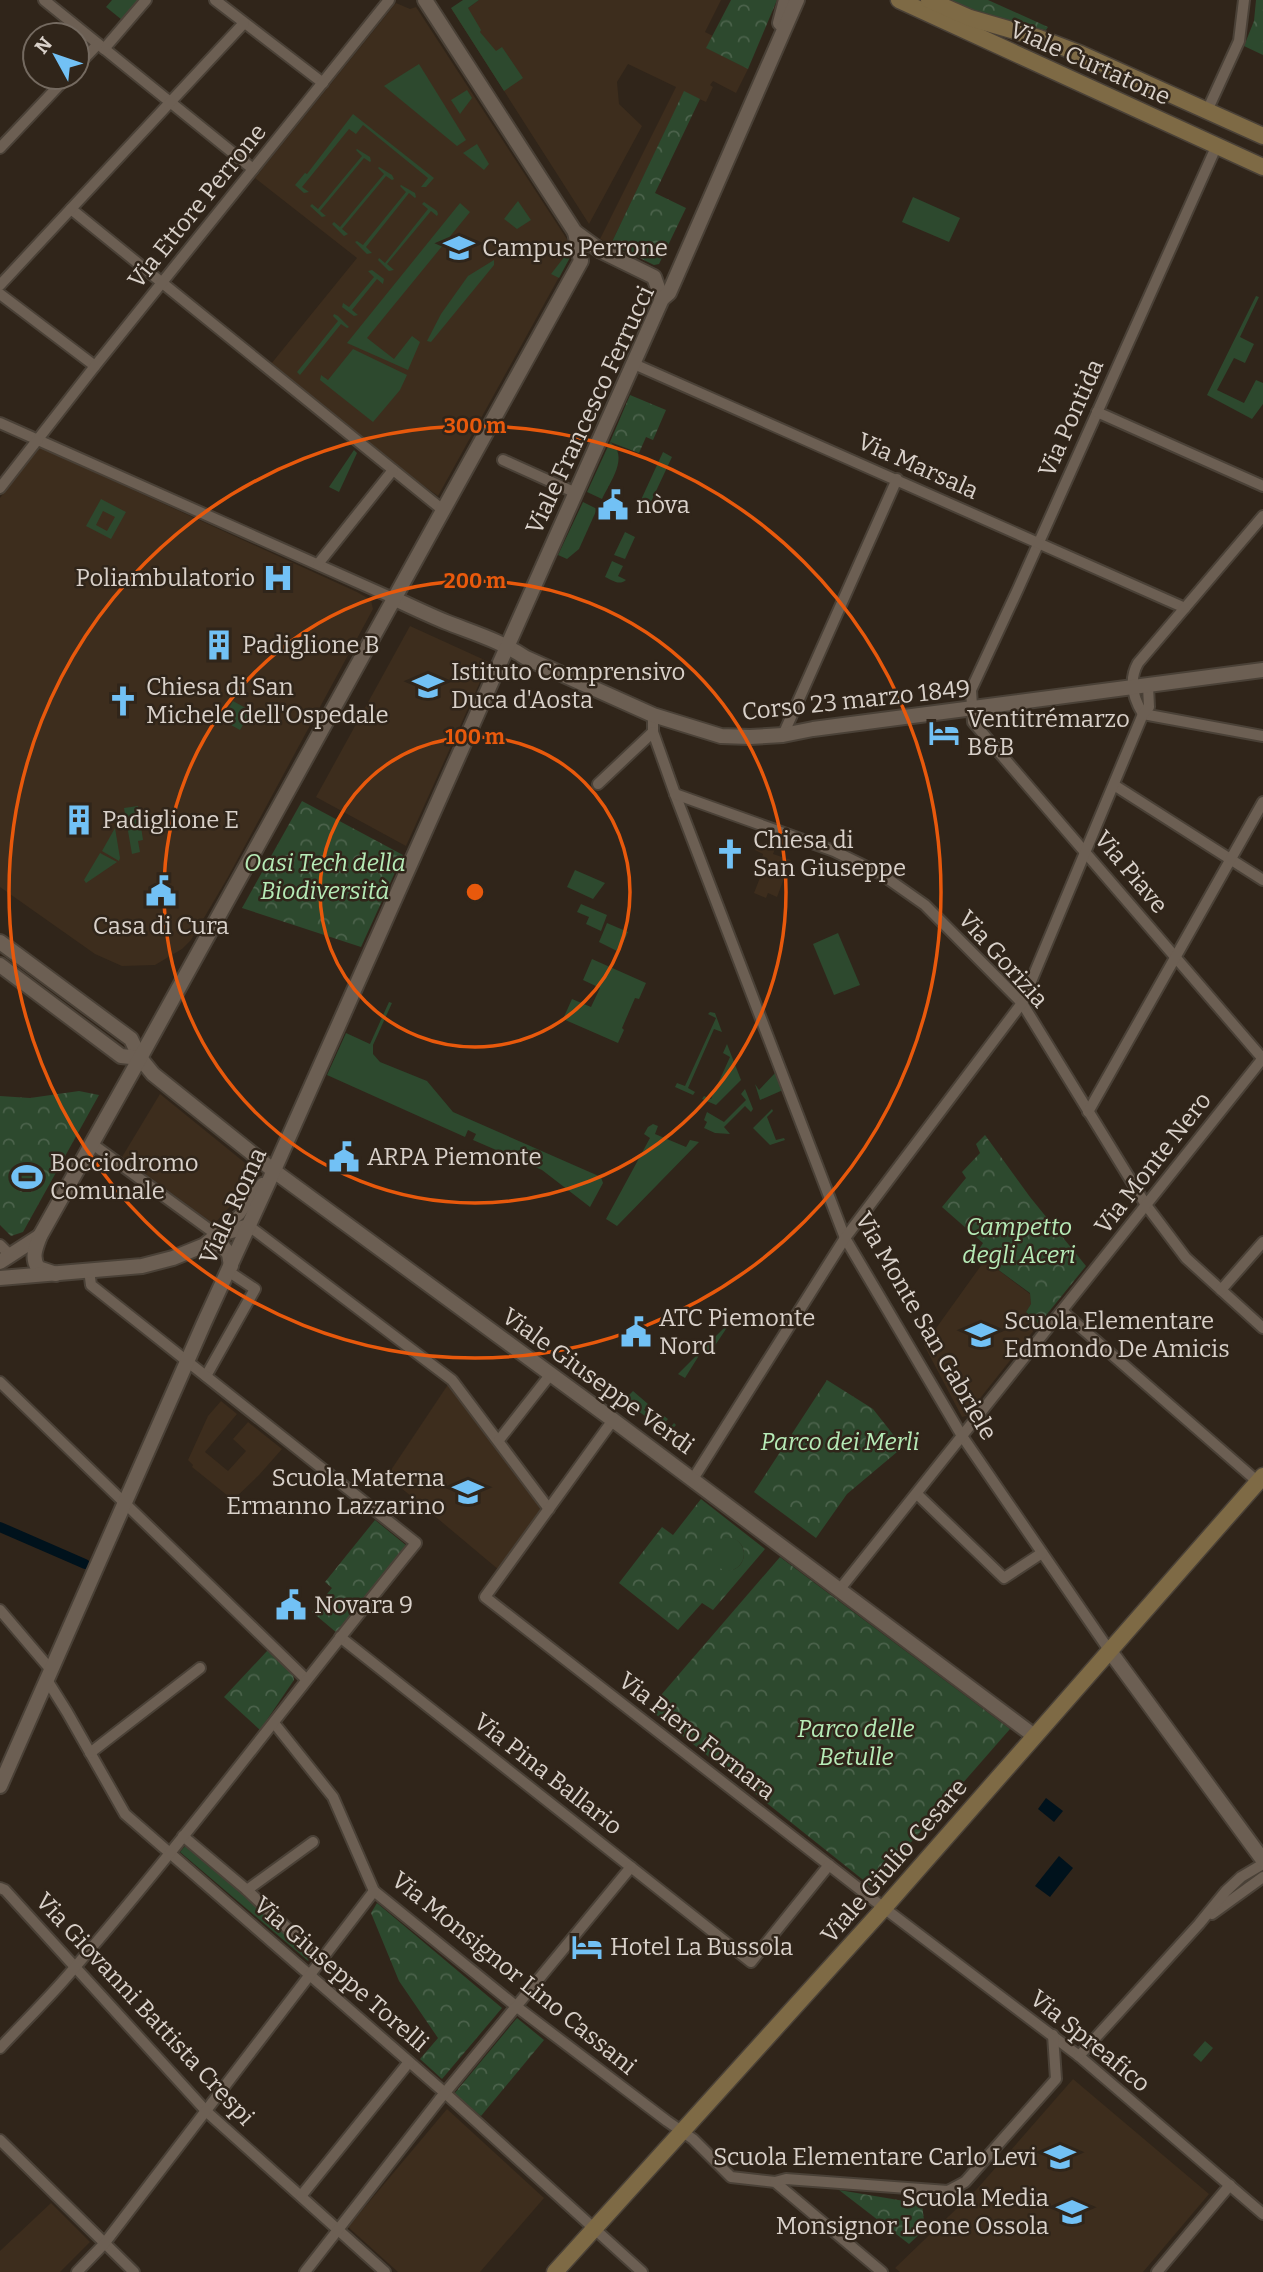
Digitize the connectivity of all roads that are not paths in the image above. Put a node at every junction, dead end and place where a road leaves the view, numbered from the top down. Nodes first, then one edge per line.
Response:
1 (44, 0) edge
2 (146, 0) edge
3 (215, 0) edge
4 (389, 0) edge
5 (425, 0) edge
6 (786, 0) edge
7 (797, 0) edge
8 (899, 0) edge
9 (929, 0) edge
10 (1244, 0) edge
11 (244, 23) junction
12 (101, 46) junction
13 (91, 54) edge
14 (323, 83) junction
15 (54, 91) edge
16 (171, 103) junction
17 (1207, 111) junction
18 (1263, 136) edge
19 (1217, 145) junction
20 (0, 148) edge
21 (1263, 167) edge
22 (253, 169) junction
23 (71, 209) junction
24 (575, 232) junction
25 (595, 248) junction
26 (581, 261) junction
27 (654, 277) junction
28 (162, 283) junction
29 (0, 285) edge
30 (0, 294) edge
31 (662, 299) junction
32 (634, 364) junction
33 (95, 366) junction
34 (1097, 412) junction
35 (0, 423) edge
36 (38, 438) junction
37 (503, 460) dead end
38 (393, 470) junction
39 (897, 479) junction
40 (1263, 486) edge
41 (0, 488) edge
42 (576, 493) junction
43 (444, 511) junction
44 (1263, 516) edge
45 (1038, 544) junction
46 (318, 564) junction
47 (395, 599) junction
48 (1185, 608) junction
49 (508, 646) junction
50 (1263, 670) edge
51 (1140, 687) junction
52 (972, 710) junction
53 (1143, 714) junction
54 (653, 715) junction
55 (653, 732) junction
56 (783, 735) junction
57 (1263, 736) edge
58 (598, 784) dead end
59 (1114, 785) junction
60 (675, 794) junction
61 (1263, 802) edge
62 (1086, 851) junction
63 (1230, 860) junction
64 (1263, 880) edge
65 (0, 942) edge
66 (1176, 957) junction
67 (0, 965) edge
68 (1022, 1003) junction
69 (110, 1024) junction
70 (98, 1039) junction
71 (140, 1058) junction
72 (1263, 1059) edge
73 (1088, 1112) junction
74 (92, 1143) junction
75 (269, 1166) junction
76 (1146, 1205) junction
77 (249, 1226) junction
78 (218, 1235) junction
79 (40, 1236) junction
80 (845, 1238) junction
81 (1263, 1242) edge
82 (0, 1245) edge
83 (205, 1245) junction
84 (6, 1259) edge
85 (230, 1268) junction
86 (89, 1270) junction
87 (56, 1274) junction
88 (0, 1278) edge
89 (1221, 1290) junction
90 (1062, 1311) junction
91 (1263, 1328) edge
92 (187, 1362) junction
93 (550, 1375) junction
94 (206, 1376) junction
95 (0, 1382) edge
96 (613, 1420) junction
97 (962, 1436) junction
98 (499, 1440) junction
99 (693, 1479) junction
100 (1260, 1479) edge
101 (917, 1494) junction
102 (125, 1502) junction
103 (549, 1509) junction
104 (1042, 1553) junction
105 (841, 1590) junction
106 (0, 1611) edge
107 (340, 1637) junction
108 (1109, 1650) junction
109 (200, 1668) dead end
110 (49, 1675) junction
111 (306, 1679) junction
112 (274, 1723) junction
113 (1033, 1735) junction
114 (90, 1753) junction
115 (0, 1786) edge
116 (183, 1836) junction
117 (313, 1842) dead end
118 (170, 1852) junction
119 (1263, 1862) edge
120 (829, 1865) junction
121 (631, 1867) junction
122 (1263, 1877) edge
123 (0, 1888) edge
124 (247, 1890) junction
125 (374, 1891) junction
126 (884, 1908) junction
127 (1199, 1924) junction
128 (321, 1960) junction
129 (75, 1968) junction
130 (310, 1975) junction
131 (517, 2007) junction
132 (1053, 2035) junction
133 (0, 2048) edge
134 (1079, 2056) junction
135 (409, 2062) junction
136 (444, 2093) junction
137 (207, 2112) junction
138 (682, 2132) junction
139 (0, 2140) edge
140 (775, 2182) junction
141 (1230, 2185) junction
142 (300, 2196) junction
143 (1263, 2214) edge
144 (594, 2228) junction
145 (337, 2229) junction
146 (104, 2244) junction
147 (880, 2271) edge
148 (77, 2272) edge
149 (134, 2272) edge
150 (305, 2272) edge
151 (385, 2272) edge
152 (555, 2272) edge
153 (642, 2272) edge
154 (1157, 2272) edge

1 - 12 street
2 - 12 street
3 - 11 street
4 - 14 street, Via Ettore Perrone
5 - 24 street
6 - 27 street, Viale Francesco Ferrucci
7 - 31 street, Viale Francesco Ferrucci
8 - 19 main road, Viale Curtatone
9 - 17 main road, Viale Curtatone
10 - 17 street
11 - 14 street
11 - 16 street
12 - 13 street
12 - 16 street
14 - 22 street, Via Ettore Perrone
15 - 20 street
16 - 22 street
16 - 23 street
17 - 18 main road, Viale Curtatone
19 - 21 main road, Viale Curtatone
19 - 34 street, Via Pontida
22 - 28 street, Via Ettore Perrone
23 - 28 street
23 - 29 street
24 - 25 street
24 - 26 street
25 - 26 street
25 - 27 street
26 - 43 street
27 - 31 street
28 - 33 street, Via Ettore Perrone
28 - 38 street
30 - 33 street
31 - 32 street, Viale Francesco Ferrucci
32 - 39 street, Via Marsala
32 - 42 street, Viale Francesco Ferrucci
33 - 36 street, Via Ettore Perrone
34 - 40 street
34 - 45 street, Via Pontida
35 - 36 street
36 - 41 street, Via Ettore Perrone
36 - 46 street
37 - 42 street
38 - 43 street
38 - 46 street
39 - 45 street, Via Marsala
39 - 56 street
42 - 49 street, Viale Francesco Ferrucci
43 - 47 street
44 - 48 street
45 - 48 street, Via Marsala
45 - 52 street, Via Pontida
46 - 47 street
47 - 49 street, Corso 23 marzo 1849
47 - 71 street
48 - 51 street
49 - 54 street, Corso 23 marzo 1849
49 - 75 street, Viale Roma
50 - 51 street, Corso 23 marzo 1849
51 - 52 street, Corso 23 marzo 1849
51 - 53 street
52 - 56 street, Corso 23 marzo 1849
52 - 62 street, Via Piave
53 - 57 street
53 - 59 street
54 - 55 street, Via Monte San Gabriele
54 - 56 street, Corso 23 marzo 1849
55 - 58 street
55 - 60 street, Via Monte San Gabriele
59 - 62 street
59 - 63 street
60 - 68 street, Via Gorizia
60 - 80 street, Via Monte San Gabriele
61 - 63 street
62 - 66 street, Via Piave
62 - 68 street
63 - 64 street
63 - 66 street
65 - 69 street, Viale Giuseppe Verdi
66 - 72 street, Via Piave
66 - 73 street
67 - 70 street
68 - 73 street, Via Gorizia
68 - 80 street
69 - 70 street
69 - 71 street, Viale Giuseppe Verdi
70 - 71 street
71 - 74 street
71 - 75 street, Viale Giuseppe Verdi
72 - 76 street, Via Monte Nero
73 - 76 street, Via Gorizia
74 - 78 street
74 - 79 street
75 - 77 street, Viale Roma
75 - 78 street, Viale Roma
75 - 93 street, Viale Giuseppe Verdi
76 - 89 street, Via Gorizia
76 - 90 street, Via Monte Nero
77 - 78 street
77 - 85 street, Viale Roma
77 - 98 street
78 - 83 street
79 - 84 street
79 - 87 street
80 - 97 street, Via Monte San Gabriele
80 - 99 street
81 - 89 street
82 - 84 street
83 - 85 street
83 - 86 street
85 - 92 street, Viale Roma
85 - 94 street
86 - 87 street
86 - 92 street
87 - 88 street
89 - 91 street, Via Gorizia
90 - 97 street, Via Monte Nero
90 - 100 street
92 - 94 street
92 - 102 street, Viale Roma
93 - 96 street, Viale Giuseppe Verdi
93 - 98 street
94 - 107 street
95 - 102 street
96 - 99 street, Viale Giuseppe Verdi
96 - 103 street
97 - 101 street, Via Monte Nero
97 - 104 street, Via Monte San Gabriele
98 - 103 street
99 - 105 street, Viale Giuseppe Verdi
100 - 108 main road, Viale Giulio Cesare
101 - 104 street
101 - 105 street, Via Monte Nero
102 - 110 street, Viale Roma
102 - 111 street
103 - 120 street, Via Piero Fornara
104 - 108 street, Via Monte San Gabriele
105 - 113 street, Viale Giuseppe Verdi
106 - 110 street, Via Giuseppe Torelli
107 - 111 street
107 - 121 street, Via Pina Ballario
108 - 113 main road, Viale Giulio Cesare
108 - 119 street, Via Monte San Gabriele
109 - 114 street
110 - 114 street, Via Giuseppe Torelli
110 - 115 street, Viale Roma
111 - 112 street
112 - 116 street
112 - 125 street, Via Monsignor Lino Cassani
113 - 126 main road, Viale Giulio Cesare
114 - 118 street, Via Giuseppe Torelli
116 - 118 street
116 - 124 street, Via Giuseppe Torelli
117 - 124 street
118 - 129 street
118 - 130 street, Via Giuseppe Torelli
119 - 127 street
120 - 121 street, Via Pina Ballario
120 - 126 street, Via Piero Fornara
121 - 131 street
122 - 127 street
123 - 129 street, Via Giovanni Battista Crespi
124 - 128 street, Via Giuseppe Torelli
125 - 128 street
125 - 131 street, Via Monsignor Lino Cassani
126 - 132 street, Via Spreafico
126 - 138 main road, Viale Giulio Cesare
127 - 134 street
128 - 130 street
129 - 133 street
129 - 137 street, Via Giovanni Battista Crespi
130 - 135 street, Via Giuseppe Torelli
130 - 137 street
131 - 136 street
131 - 138 street, Via Monsignor Lino Cassani
132 - 134 street, Via Spreafico
132 - 140 street, Via Monsignor Lino Cassani
134 - 141 street, Via Spreafico
135 - 136 street, Via Giuseppe Torelli
135 - 142 street
136 - 144 street, Via Giuseppe Torelli
136 - 145 street
137 - 142 street, Via Giovanni Battista Crespi
137 - 146 street
138 - 140 street, Via Monsignor Lino Cassani
138 - 144 main road, Viale Giulio Cesare
139 - 146 street
140 - 147 street
141 - 143 street, Via Spreafico
141 - 154 street
142 - 145 street, Via Giovanni Battista Crespi
144 - 152 main road, Viale Giulio Cesare
144 - 153 street, Via Giuseppe Torelli
145 - 150 street
145 - 151 street, Via Giovanni Battista Crespi
146 - 148 street
146 - 149 street

